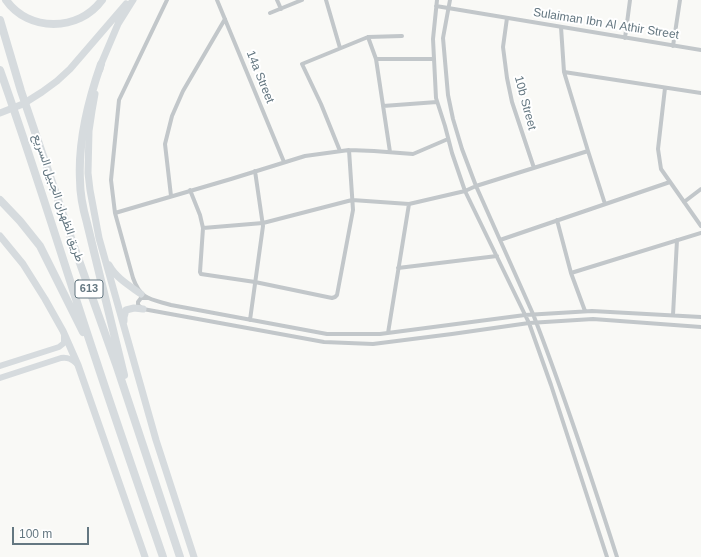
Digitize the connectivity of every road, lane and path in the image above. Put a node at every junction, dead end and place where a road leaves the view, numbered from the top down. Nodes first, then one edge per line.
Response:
1 (6, 0) edge
2 (102, 0) edge
3 (129, 0) edge
4 (133, 0) edge
5 (168, 0) edge
6 (217, 0) edge
7 (277, 0) edge
8 (302, 0) edge
9 (326, 0) edge
10 (437, 0) edge
11 (450, 0) edge
12 (630, 0) edge
13 (680, 0) edge
14 (436, 6) junction
15 (281, 9) junction
16 (449, 9) junction
17 (270, 13) dead end
18 (507, 18) junction
19 (225, 19) junction
20 (0, 20) edge
21 (561, 27) junction
22 (402, 36) dead end
23 (368, 37) junction
24 (625, 38) junction
25 (673, 46) junction
26 (340, 48) junction
27 (701, 50) edge
28 (376, 59) junction
29 (434, 59) junction
30 (101, 64) junction
31 (0, 70) edge
32 (564, 72) junction
33 (665, 88) junction
34 (701, 93) edge
35 (437, 102) junction
36 (383, 106) junction
37 (0, 113) edge
38 (448, 139) junction
39 (349, 150) junction
40 (340, 151) junction
41 (588, 151) junction
42 (390, 152) junction
43 (284, 162) junction
44 (534, 168) junction
45 (255, 171) junction
46 (670, 182) junction
47 (476, 186) junction
48 (701, 189) edge
49 (190, 190) junction
50 (465, 191) junction
51 (171, 196) junction
52 (0, 200) edge
53 (352, 200) junction
54 (684, 202) junction
55 (409, 204) junction
56 (605, 204) junction
57 (115, 213) junction
58 (557, 220) junction
59 (263, 223) junction
60 (701, 226) edge
61 (202, 228) junction
62 (701, 233) edge
63 (0, 236) edge
64 (500, 240) junction
65 (677, 240) junction
66 (105, 256) junction
67 (497, 256) junction
68 (398, 268) junction
69 (571, 273) junction
70 (255, 282) junction
71 (141, 294) junction
72 (148, 298) junction
73 (143, 309) junction
74 (585, 311) junction
75 (533, 314) junction
76 (525, 315) junction
77 (673, 315) junction
78 (701, 317) edge
79 (250, 320) junction
80 (536, 322) junction
81 (124, 323) junction
82 (529, 323) junction
83 (701, 326) edge
84 (63, 331) junction
85 (388, 333) junction
86 (95, 357) junction
87 (78, 365) junction
88 (0, 366) edge
89 (0, 378) edge
90 (136, 428) junction
91 (144, 557) edge
92 (163, 557) edge
93 (180, 557) edge
94 (194, 557) edge
95 (607, 557) edge
96 (617, 557) edge

1 - 2 highway
3 - 37 main road
4 - 30 main road
5 - 57 street
6 - 19 street, 14a Street
7 - 15 street
8 - 15 street
9 - 26 street
10 - 14 street
11 - 16 street
12 - 24 street
13 - 25 street
14 - 16 street, Sulaiman Ibn Al Athir Street
14 - 29 street
15 - 17 street
16 - 18 street, Sulaiman Ibn Al Athir Street
16 - 47 street
18 - 21 street, Sulaiman Ibn Al Athir Street
18 - 44 street, 10b Street
19 - 43 street, 14a Street
19 - 51 street
20 - 90 highway, طريق الظهران الجبيل السريع / 613
21 - 24 street, Sulaiman Ibn Al Athir Street
21 - 32 street
22 - 23 street
23 - 26 street
23 - 28 street
24 - 25 street, Sulaiman Ibn Al Athir Street
25 - 27 street, Sulaiman Ibn Al Athir Street
26 - 40 street
28 - 29 street
28 - 36 street
29 - 35 street
30 - 66 main road
30 - 90 highway
31 - 86 highway, طريق الظهران الجبيل السريع / 613
32 - 33 street
32 - 41 street
33 - 34 street
33 - 46 street
35 - 36 street
35 - 38 street
36 - 42 street
38 - 42 street
38 - 50 street
39 - 40 street
39 - 42 street
39 - 53 street
40 - 43 street
41 - 44 street
41 - 56 street
43 - 45 street
44 - 47 street
45 - 49 street
45 - 59 street
46 - 54 street
46 - 56 street
47 - 50 street
47 - 64 street
48 - 54 street
49 - 51 street
49 - 61 street
50 - 55 street
50 - 67 street
51 - 57 street
52 - 86 highway
53 - 55 street
53 - 59 street
53 - 70 street
54 - 60 street
55 - 68 street
56 - 58 street
57 - 71 street
58 - 64 street
58 - 69 street
59 - 61 street
59 - 70 street
61 - 70 street
62 - 65 street
63 - 84 main road
64 - 75 street
65 - 69 street
65 - 77 street
66 - 71 main road
66 - 81 main road
67 - 68 street
67 - 76 street
68 - 85 street
69 - 74 street
70 - 79 street
71 - 72 street
72 - 73 street
72 - 79 street
73 - 81 main road
73 - 82 street
74 - 75 street
74 - 77 street
75 - 76 street
75 - 80 street
76 - 82 street
76 - 85 street
77 - 78 street
79 - 85 street
80 - 82 street
80 - 83 street
80 - 96 street
81 - 94 main road
82 - 95 street
84 - 87 main road
84 - 88 street
86 - 92 highway, طريق الظهران الجبيل السريع / 613
87 - 89 street
87 - 91 main road
90 - 93 highway, طريق الظهران الجبيل السريع / 613

